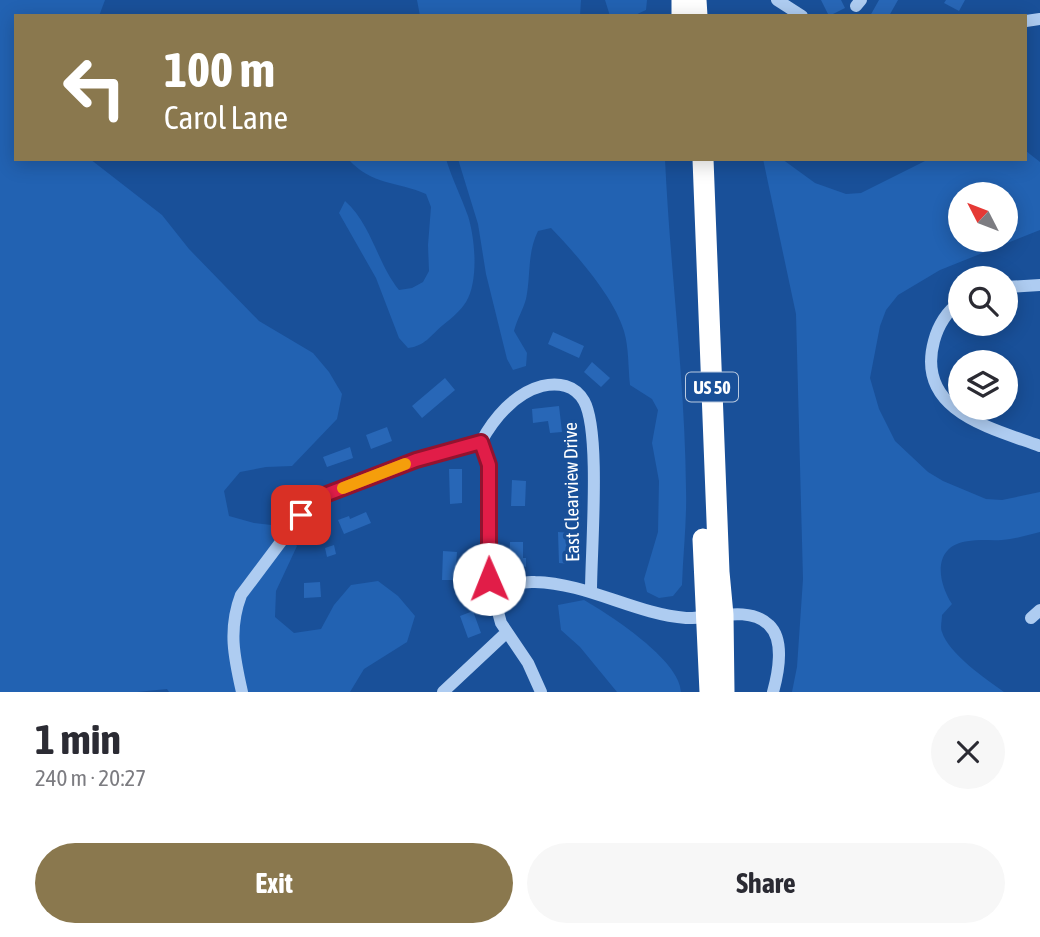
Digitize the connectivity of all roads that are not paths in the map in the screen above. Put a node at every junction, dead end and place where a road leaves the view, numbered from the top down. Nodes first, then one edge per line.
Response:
1 (777, 0) edge
2 (799, 14) edge
3 (688, 161) edge
4 (703, 161) edge
5 (1040, 285) edge
6 (1018, 287) edge
7 (948, 314) edge
8 (481, 442) junction
9 (1040, 446) edge
10 (493, 592) junction
11 (591, 592) junction
12 (714, 616) junction
13 (506, 633) junction
14 (242, 692) edge
15 (443, 692) edge
16 (541, 692) edge
17 (710, 692) edge
18 (724, 692) edge
19 (773, 692) edge

1 - 2 street
3 - 12 highway, US 50
4 - 12 highway, US 50
5 - 6 street
7 - 9 street
8 - 10 street
8 - 11 street, East Clearview Drive
8 - 14 street
10 - 11 street
10 - 13 street
11 - 12 street
12 - 17 highway, US 50
12 - 18 highway, US 50
12 - 19 street
13 - 15 street
13 - 16 street

